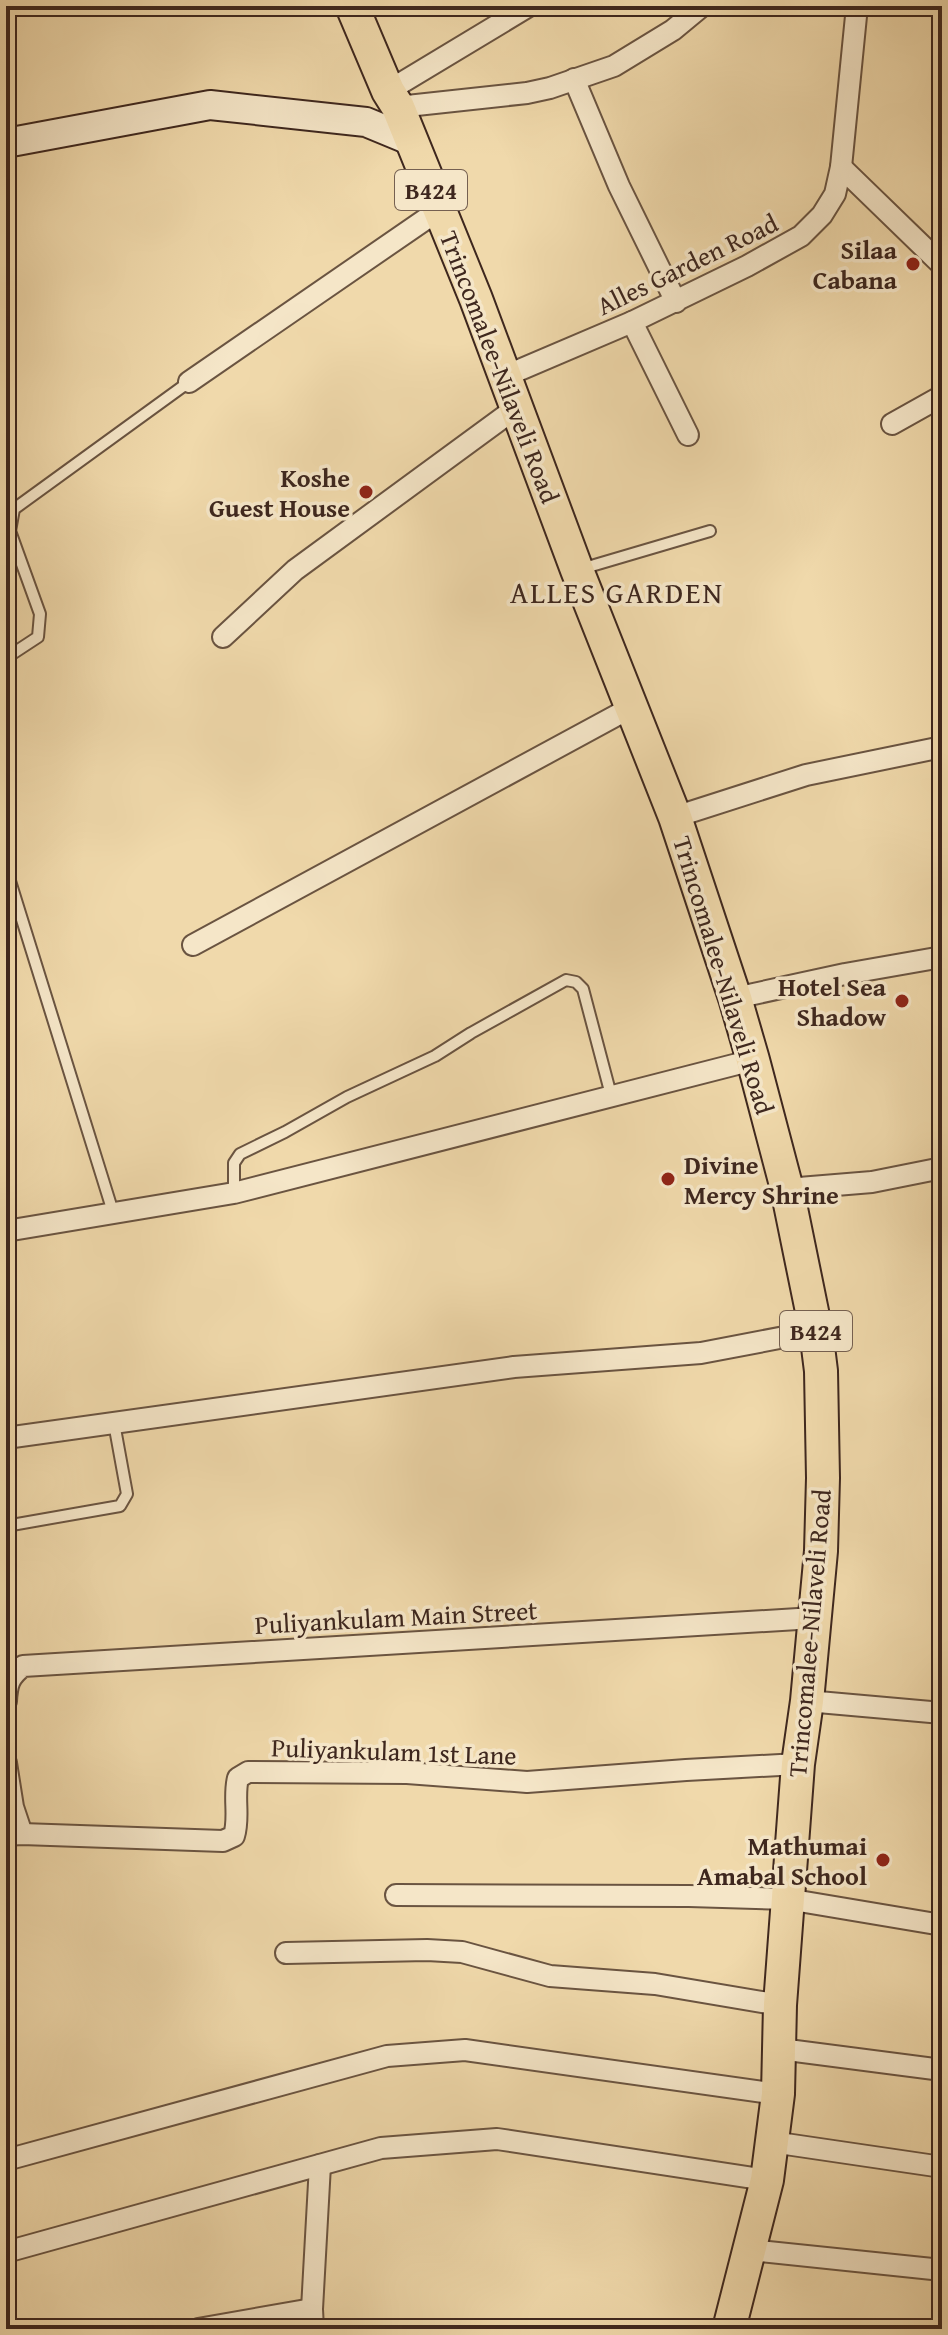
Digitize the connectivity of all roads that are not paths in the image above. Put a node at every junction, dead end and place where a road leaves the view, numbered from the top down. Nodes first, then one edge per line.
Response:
1 (352, 6) edge
2 (529, 6) edge
3 (702, 6) edge
4 (857, 6) edge
5 (574, 79) junction
6 (393, 99) junction
7 (412, 141) junction
8 (6, 143) edge
9 (841, 167) junction
10 (439, 210) junction
11 (942, 265) edge
12 (676, 302) junction
13 (632, 322) junction
14 (503, 377) junction
15 (189, 382) joint
16 (942, 396) edge
17 (516, 408) junction
18 (892, 424) dead end
19 (688, 435) dead end
20 (710, 531) dead end
21 (577, 570) junction
22 (223, 637) dead end
23 (6, 658) edge
24 (632, 707) junction
25 (942, 747) edge
26 (675, 817) junction
27 (6, 868) edge
28 (193, 945) dead end
29 (942, 957) edge
30 (735, 998) junction
31 (753, 1060) junction
32 (611, 1095) junction
33 (942, 1168) edge
34 (787, 1189) junction
35 (234, 1193) junction
36 (113, 1212) junction
37 (6, 1231) edge
38 (816, 1331) junction
39 (114, 1423) junction
40 (6, 1438) edge
41 (6, 1526) edge
42 (814, 1618) junction
43 (6, 1701) edge
44 (807, 1701) junction
45 (942, 1713) edge
46 (6, 1763) edge
47 (798, 1764) junction
48 (14, 1834) edge
49 (396, 1895) dead end
50 (787, 1899) junction
51 (942, 1925) edge
52 (286, 1953) dead end
53 (780, 2005) junction
54 (780, 2049) junction
55 (942, 2070) edge
56 (778, 2094) junction
57 (772, 2142) junction
58 (6, 2160) edge
59 (320, 2165) junction
60 (942, 2167) edge
61 (767, 2180) junction
62 (750, 2250) junction
63 (6, 2252) edge
64 (942, 2270) edge
65 (313, 2319) edge
66 (198, 2329) edge
67 (729, 2329) edge

1 - 6 main road, Trincomalee-Nilaveli Road / B424
2 - 6 street
3 - 5 street
4 - 9 street, Alles Garden Road
5 - 6 street
5 - 12 street
6 - 7 main road, Trincomalee-Nilaveli Road / B424
7 - 8 street
7 - 10 main road, Trincomalee-Nilaveli Road / B424
9 - 11 street
9 - 12 street, Alles Garden Road
10 - 14 main road, Trincomalee-Nilaveli Road / B424
10 - 15 street
12 - 13 street, Alles Garden Road
13 - 14 street, Alles Garden Road
13 - 19 street
14 - 17 main road, Trincomalee-Nilaveli Road / B424
15 - 23 lane
16 - 18 street
17 - 21 main road, Trincomalee-Nilaveli Road / B424
17 - 22 street
20 - 21 lane
21 - 24 main road, Trincomalee-Nilaveli Road / B424
24 - 26 main road, Trincomalee-Nilaveli Road / B424
24 - 28 street
25 - 26 street
26 - 30 main road, Trincomalee-Nilaveli Road / B424
27 - 36 lane
29 - 30 street
30 - 31 main road, Trincomalee-Nilaveli Road / B424
31 - 32 street
31 - 34 main road, Trincomalee-Nilaveli Road / B424
32 - 35 street
32 - 35 lane
33 - 34 street
34 - 38 main road, Trincomalee-Nilaveli Road / B424
35 - 36 street
36 - 37 street
38 - 39 street
38 - 42 main road, Trincomalee-Nilaveli Road / B424
39 - 40 street
39 - 41 lane
42 - 43 street, Puliyankulam Main Street
42 - 44 main road, Trincomalee-Nilaveli Road / B424
44 - 45 street
44 - 47 main road, Trincomalee-Nilaveli Road / B424
46 - 48 street, Puliyankulam 1st Lane
47 - 48 street, Puliyankulam 1st Lane
47 - 50 main road, Trincomalee-Nilaveli Road / B424
49 - 50 street
50 - 51 street
50 - 53 main road, Trincomalee-Nilaveli Road / B424
52 - 53 street
53 - 54 main road, Trincomalee-Nilaveli Road / B424
54 - 55 street
54 - 56 main road, Trincomalee-Nilaveli Road / B424
56 - 57 main road, Trincomalee-Nilaveli Road / B424
56 - 58 street
57 - 60 street
57 - 61 main road, Trincomalee-Nilaveli Road / B424
59 - 61 street
59 - 63 street
59 - 65 street
61 - 62 main road, Trincomalee-Nilaveli Road / B424
62 - 64 street
62 - 67 main road, Trincomalee-Nilaveli Road / B424
65 - 66 street

